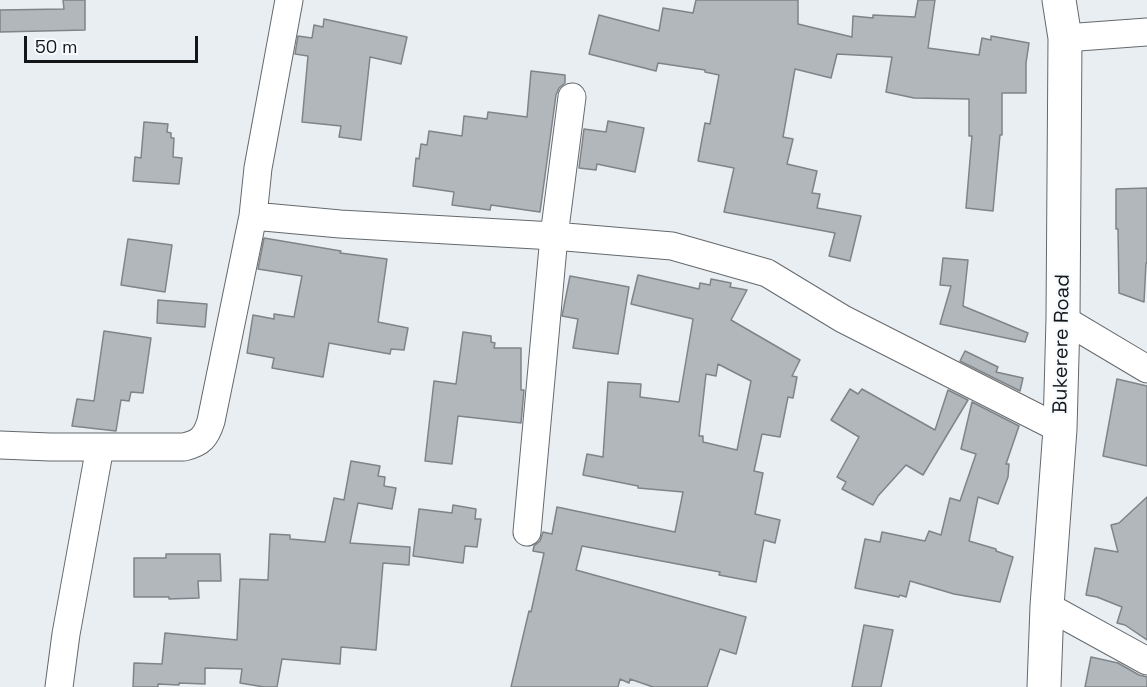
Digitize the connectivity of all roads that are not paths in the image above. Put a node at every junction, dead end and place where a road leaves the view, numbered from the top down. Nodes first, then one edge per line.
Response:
1 (290, 0) edge
2 (1059, 0) edge
3 (1147, 32) edge
4 (1065, 38) junction
5 (572, 97) dead end
6 (254, 216) junction
7 (554, 236) junction
8 (1063, 320) junction
9 (1147, 369) edge
10 (1060, 429) junction
11 (0, 445) edge
12 (100, 447) junction
13 (527, 532) dead end
14 (1047, 606) junction
15 (1147, 661) edge
16 (59, 687) edge
17 (1044, 687) edge

1 - 6 street
2 - 4 main road, Bukerere Road
3 - 4 street
4 - 8 main road, Bukerere Road
5 - 7 street
6 - 7 street
6 - 12 street
7 - 10 street
7 - 13 street
8 - 9 street
8 - 10 main road, Bukerere Road
10 - 14 main road, Bukerere Road
11 - 12 street
12 - 16 street
14 - 15 street
14 - 17 main road, Bukerere Road

